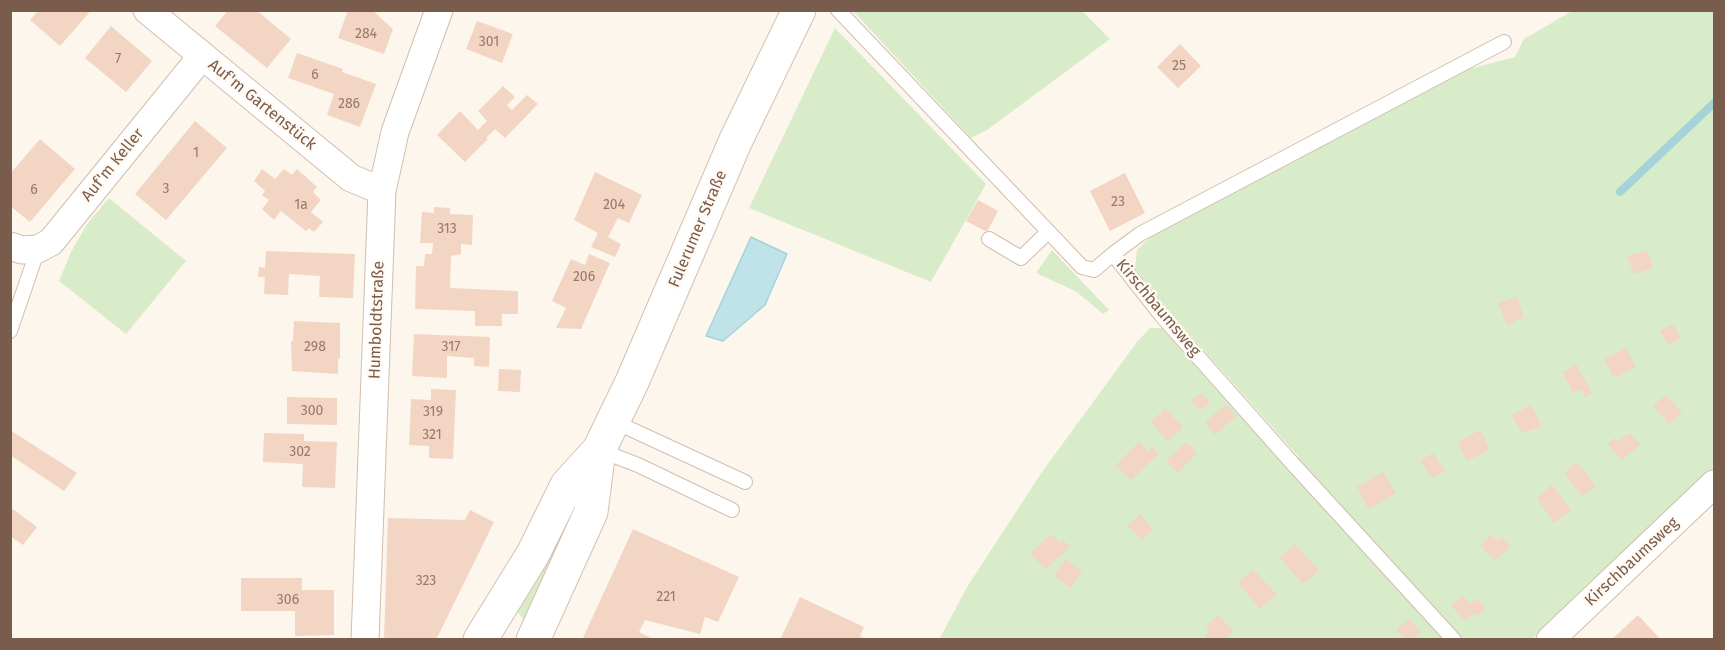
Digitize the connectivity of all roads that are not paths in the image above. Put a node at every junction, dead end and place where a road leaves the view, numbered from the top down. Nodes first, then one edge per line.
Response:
1 (147, 10) edge
2 (439, 10) edge
3 (799, 10) edge
4 (838, 10) edge
5 (1504, 42) dead end
6 (202, 56) junction
7 (382, 191) junction
8 (1048, 232) junction
9 (989, 239) dead end
10 (10, 246) edge
11 (38, 249) junction
12 (1113, 254) junction
13 (10, 332) edge
14 (606, 435) junction
15 (745, 482) dead end
16 (1714, 484) edge
17 (732, 510) dead end
18 (488, 627) edge
19 (365, 639) edge
20 (533, 639) edge
21 (1454, 639) edge
22 (1550, 639) edge

1 - 6 street, Auf'm Gartenstück
2 - 7 street, Humboldtstraße
3 - 14 main road, Fulerumer Straße
4 - 8 lane
5 - 12 lane, Kirschbaumsweg
6 - 7 street, Auf'm Gartenstück
6 - 11 street, Auf'm Keller
7 - 19 street, Humboldtstraße
8 - 9 lane
8 - 12 lane
10 - 11 street
11 - 13 lane
12 - 21 lane, Kirschbaumsweg
14 - 15 lane
14 - 17 lane
14 - 18 main road, Fulerumer Straße
14 - 20 main road, Fulerumer Straße
16 - 22 street, Kirschbaumsweg
18 - 20 main road

